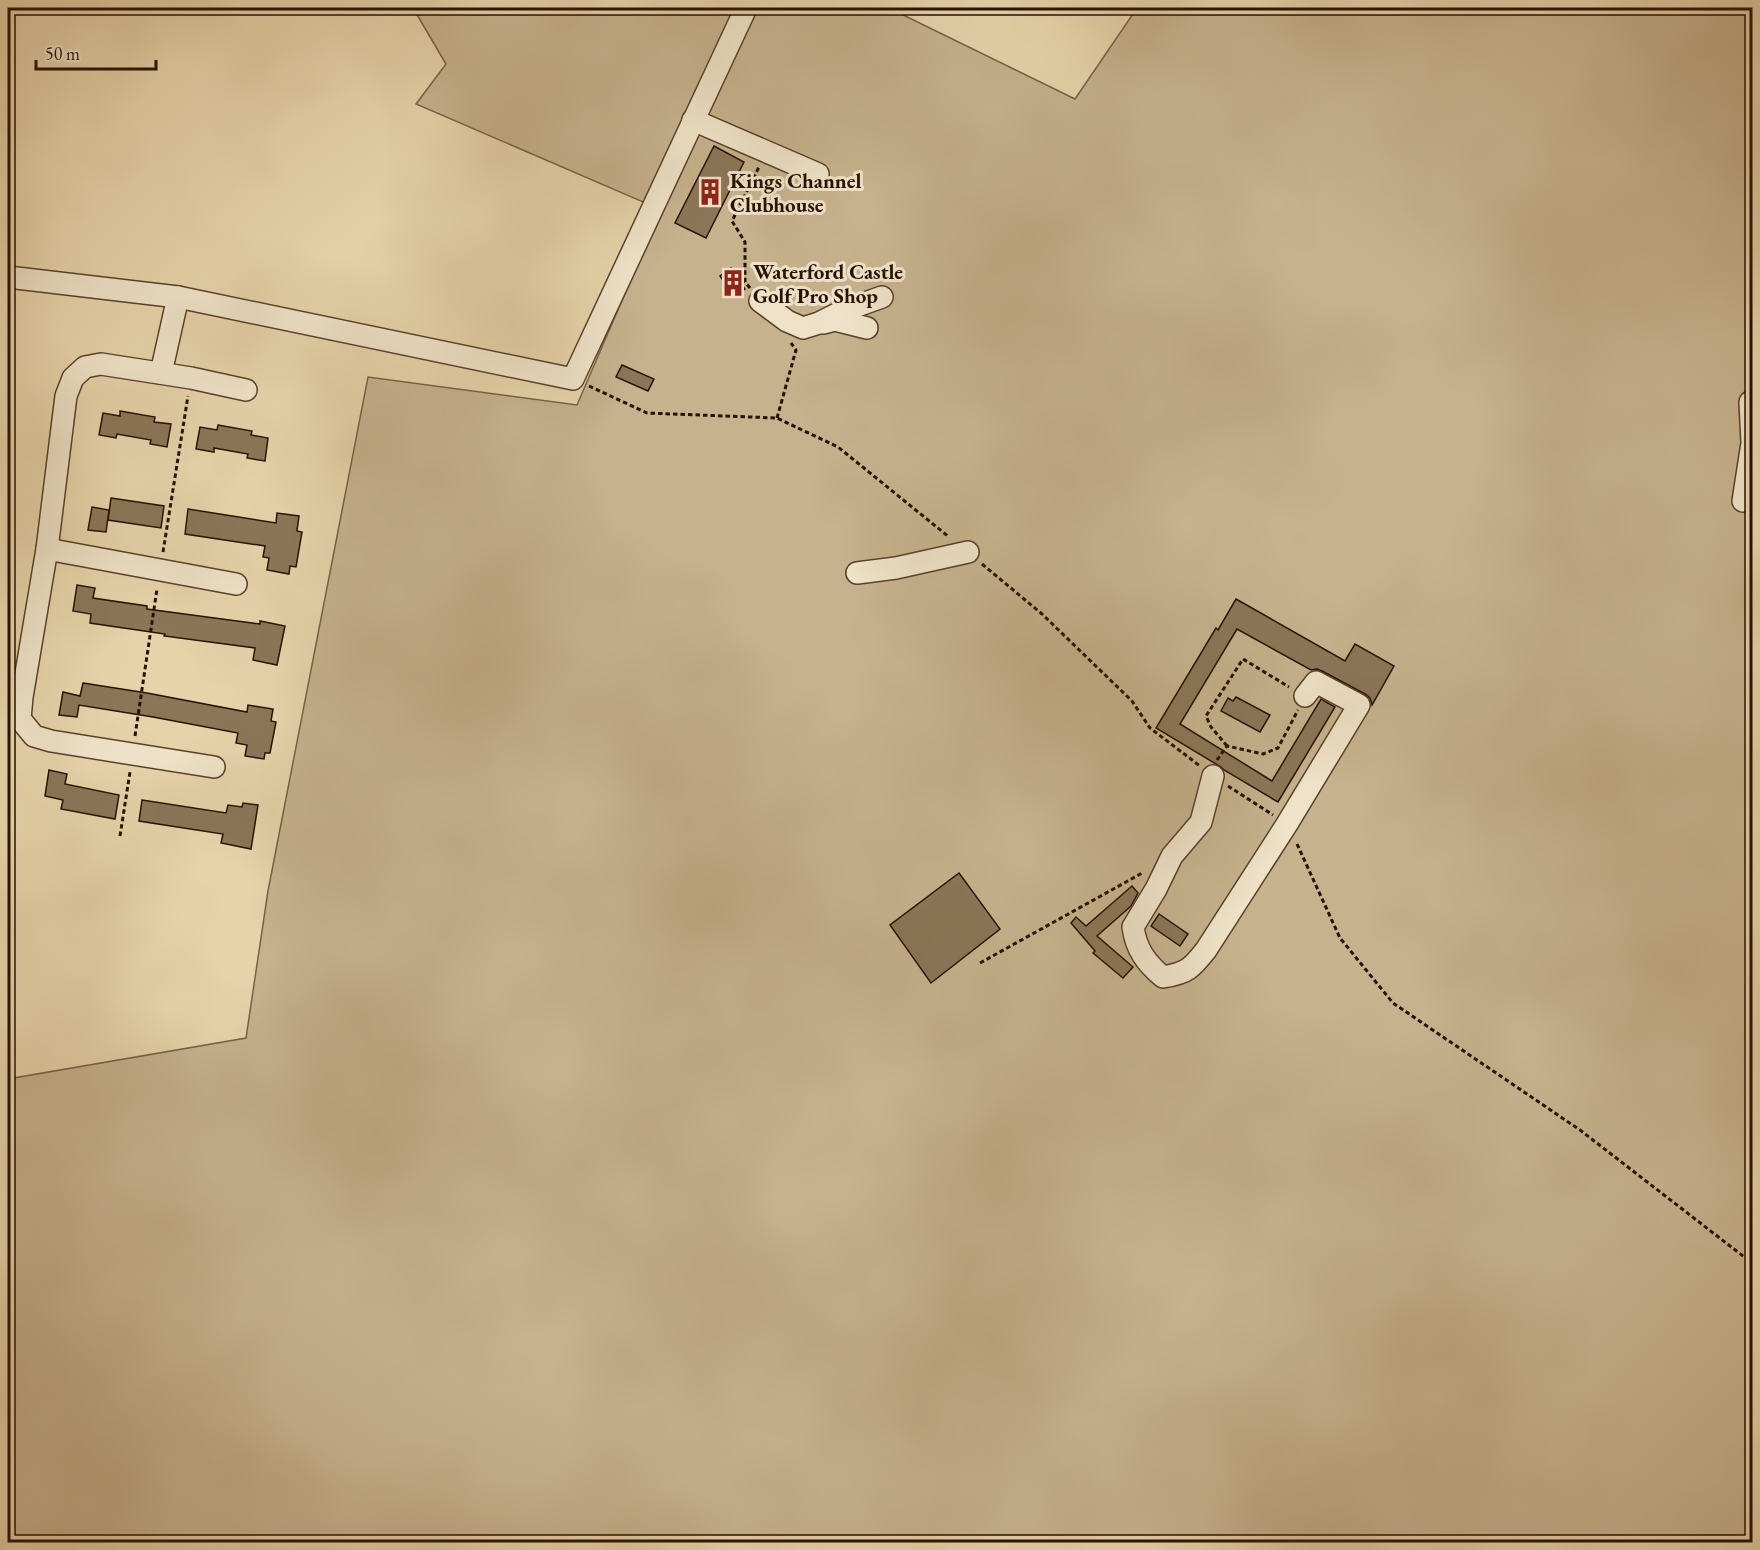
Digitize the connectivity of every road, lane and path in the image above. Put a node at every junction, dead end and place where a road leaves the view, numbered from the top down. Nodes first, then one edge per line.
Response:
1 (746, 8) edge
2 (693, 120) junction
3 (818, 174) dead end
4 (8, 277) edge
5 (178, 297) junction
6 (882, 297) dead end
7 (760, 302) dead end
8 (819, 323) junction
9 (867, 328) dead end
10 (161, 373) junction
11 (191, 378) junction
12 (573, 379) junction
13 (246, 390) dead end
14 (1752, 402) edge
15 (1743, 501) dead end
16 (47, 549) junction
17 (968, 552) junction
18 (160, 570) junction
19 (857, 573) dead end
20 (236, 584) dead end
21 (1305, 696) junction
22 (1227, 746) junction
23 (132, 754) junction
24 (214, 767) dead end
25 (1213, 776) junction
26 (1287, 824) junction
27 (120, 836) dead end
28 (1172, 856) junction
29 (980, 963) dead end
30 (1752, 1263) edge

1 - 2 street
2 - 3 street
2 - 12 street
4 - 5 street
5 - 10 street
5 - 12 street
6 - 8 street
7 - 8 street
8 - 9 street
10 - 11 street
10 - 16 street
11 - 13 street
11 - 18 path
12 - 17 path
14 - 15 street
16 - 18 street
16 - 23 street
17 - 19 street
17 - 25 path
18 - 20 street
18 - 23 path
21 - 22 path
21 - 22 path
21 - 26 street
22 - 25 path
23 - 24 street
23 - 27 path
25 - 26 path
25 - 28 street
26 - 28 street
26 - 30 path
28 - 29 path

